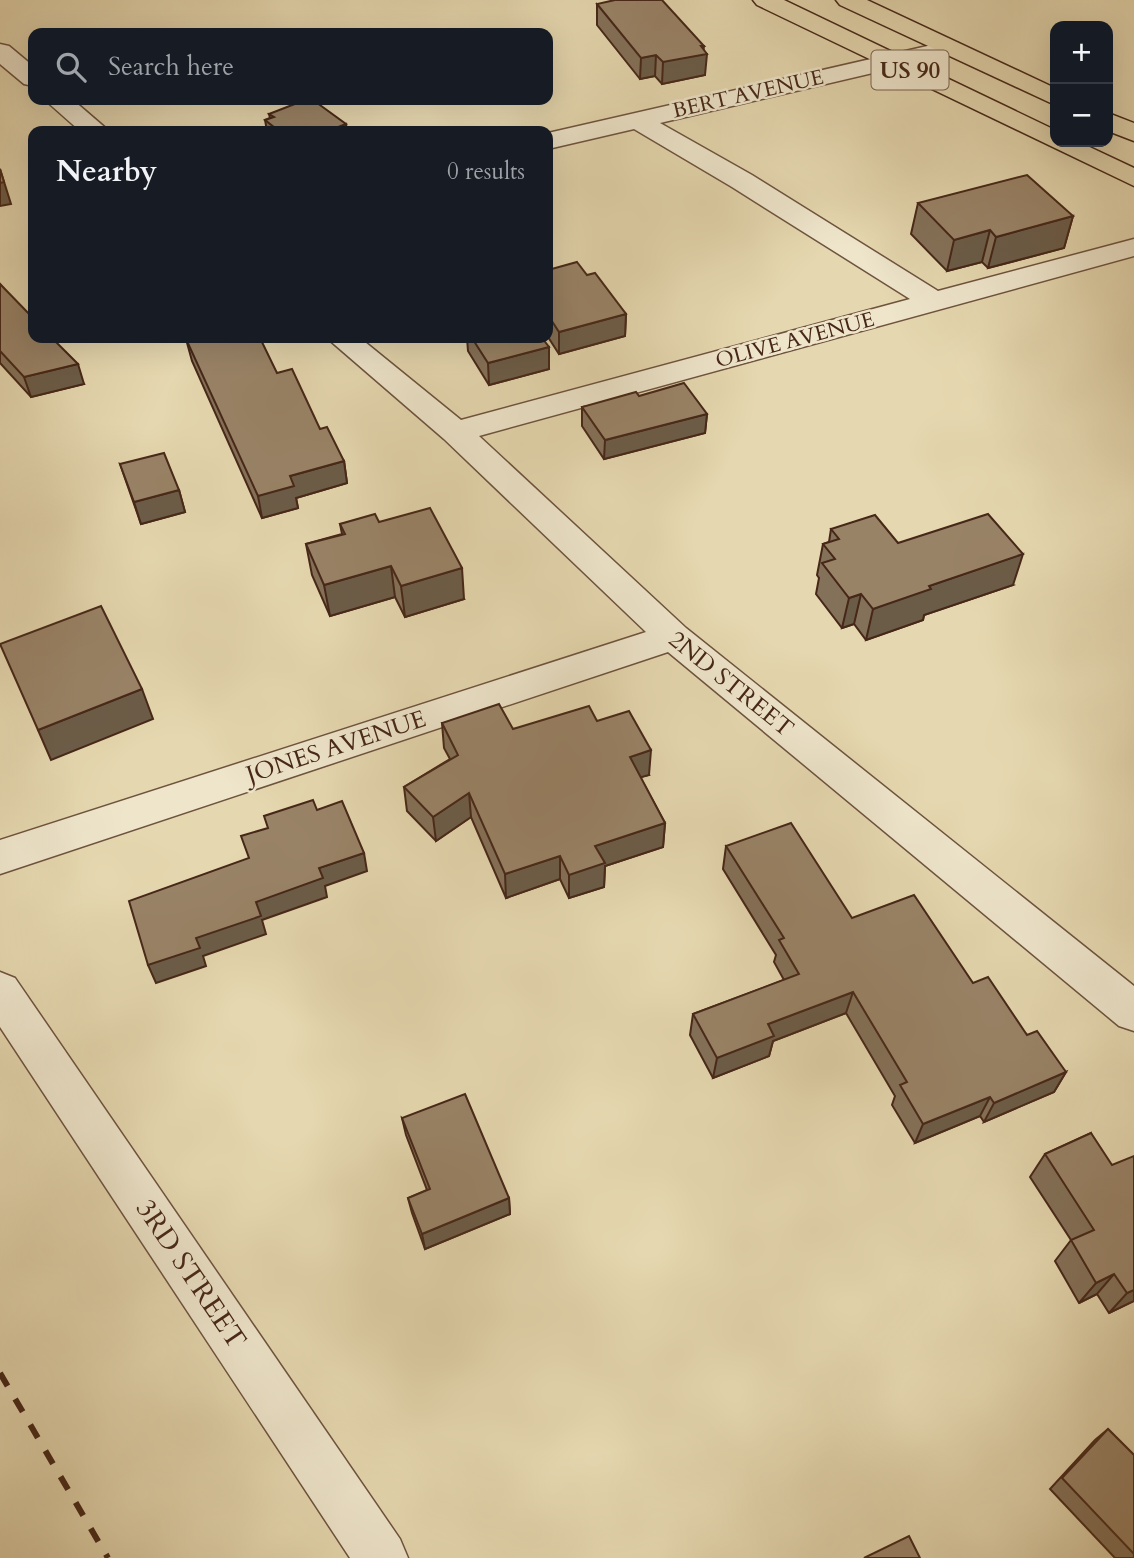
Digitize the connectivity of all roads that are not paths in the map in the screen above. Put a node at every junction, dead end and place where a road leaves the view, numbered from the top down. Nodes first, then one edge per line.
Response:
1 (765, 0) edge
2 (848, 0) edge
3 (949, 48) junction
4 (0, 51) edge
5 (892, 61) junction
6 (28, 75) edge
7 (1050, 95) edge
8 (64, 105) edge
9 (637, 120) junction
10 (1113, 123) edge
11 (90, 126) edge
12 (1134, 133) edge
13 (1050, 138) edge
14 (553, 140) edge
15 (1069, 147) edge
16 (1134, 178) edge
17 (1134, 247) edge
18 (935, 302) junction
19 (348, 343) edge
20 (455, 432) junction
21 (673, 637) junction
22 (0, 857) edge
23 (0, 991) edge
24 (1134, 1012) edge
25 (381, 1558) edge

1 - 5 main road, US 90
2 - 3 main road, US 90
3 - 5 street, BERT AVENUE
3 - 7 main road, US 90
4 - 6 street
5 - 9 street, BERT AVENUE
5 - 13 main road, US 90
8 - 11 street
9 - 14 street, BERT AVENUE
9 - 18 street
10 - 12 main road
15 - 16 main road, US 90
17 - 18 street, OLIVE AVENUE
18 - 20 street, OLIVE AVENUE
19 - 20 street, 2ND STREET
20 - 21 street, 2ND STREET
21 - 22 street, JONES AVENUE
21 - 24 street, 2ND STREET
23 - 25 street, 3RD STREET

